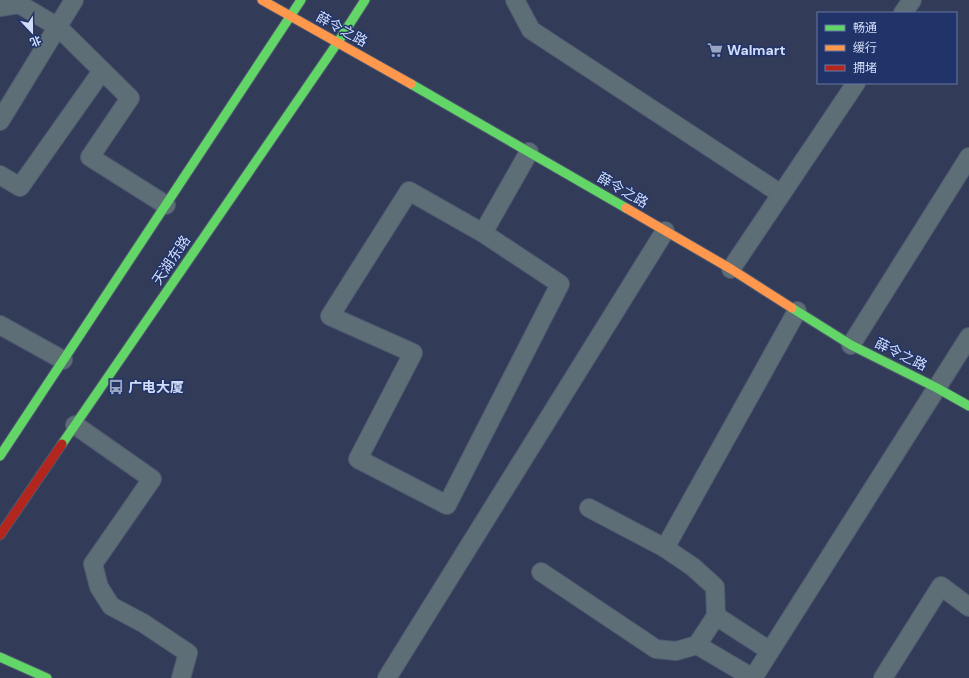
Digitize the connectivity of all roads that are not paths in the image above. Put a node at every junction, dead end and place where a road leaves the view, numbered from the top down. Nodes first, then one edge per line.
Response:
1 (74, 0) edge
2 (262, 0) edge
3 (301, 0) edge
4 (365, 0) edge
5 (515, 0) edge
6 (912, 0) edge
7 (0, 7) edge
8 (904, 12) edge
9 (290, 16) junction
10 (58, 27) junction
11 (338, 42) junction
12 (102, 71) junction
13 (855, 84) edge
14 (0, 121) edge
15 (529, 152) junction
16 (969, 157) edge
17 (0, 175) edge
18 (781, 194) junction
19 (166, 205) junction
20 (665, 231) junction
21 (483, 233) junction
22 (731, 269) junction
23 (797, 311) junction
24 (0, 325) edge
25 (969, 337) edge
26 (851, 345) junction
27 (63, 360) junction
28 (937, 388) junction
29 (969, 406) edge
30 (75, 425) junction
31 (0, 456) edge
32 (589, 508) dead end
33 (0, 535) edge
34 (665, 548) junction
35 (541, 572) dead end
36 (969, 607) edge
37 (716, 616) junction
38 (697, 645) junction
39 (770, 651) junction
40 (0, 657) edge
41 (47, 678) edge
42 (181, 678) edge
43 (387, 678) edge
44 (753, 678) edge
45 (883, 678) edge

1 - 10 street
2 - 9 main road, 薛令之路
3 - 9 main road
4 - 11 main road, 天湖东路
5 - 18 street
6 - 8 street
7 - 10 street
9 - 11 main road, 薛令之路
9 - 19 main road
10 - 12 street
10 - 14 street
11 - 15 main road, 薛令之路
11 - 30 main road, 天湖东路
12 - 17 street
12 - 19 street
13 - 18 street
15 - 20 main road, 薛令之路
15 - 21 street
16 - 26 street
18 - 22 street
19 - 27 main road
20 - 22 main road, 薛令之路
20 - 43 street
21 - 21 street
22 - 23 main road, 薛令之路
23 - 26 main road, 薛令之路
23 - 34 street
24 - 27 street
25 - 28 street
26 - 28 main road, 薛令之路
27 - 31 main road
28 - 29 main road, 薛令之路
28 - 39 street
30 - 33 main road, 天湖东路
30 - 42 street
32 - 34 street
34 - 37 street
35 - 38 street
36 - 45 street
37 - 38 street
37 - 39 street
38 - 44 street
39 - 44 street
40 - 41 main road

